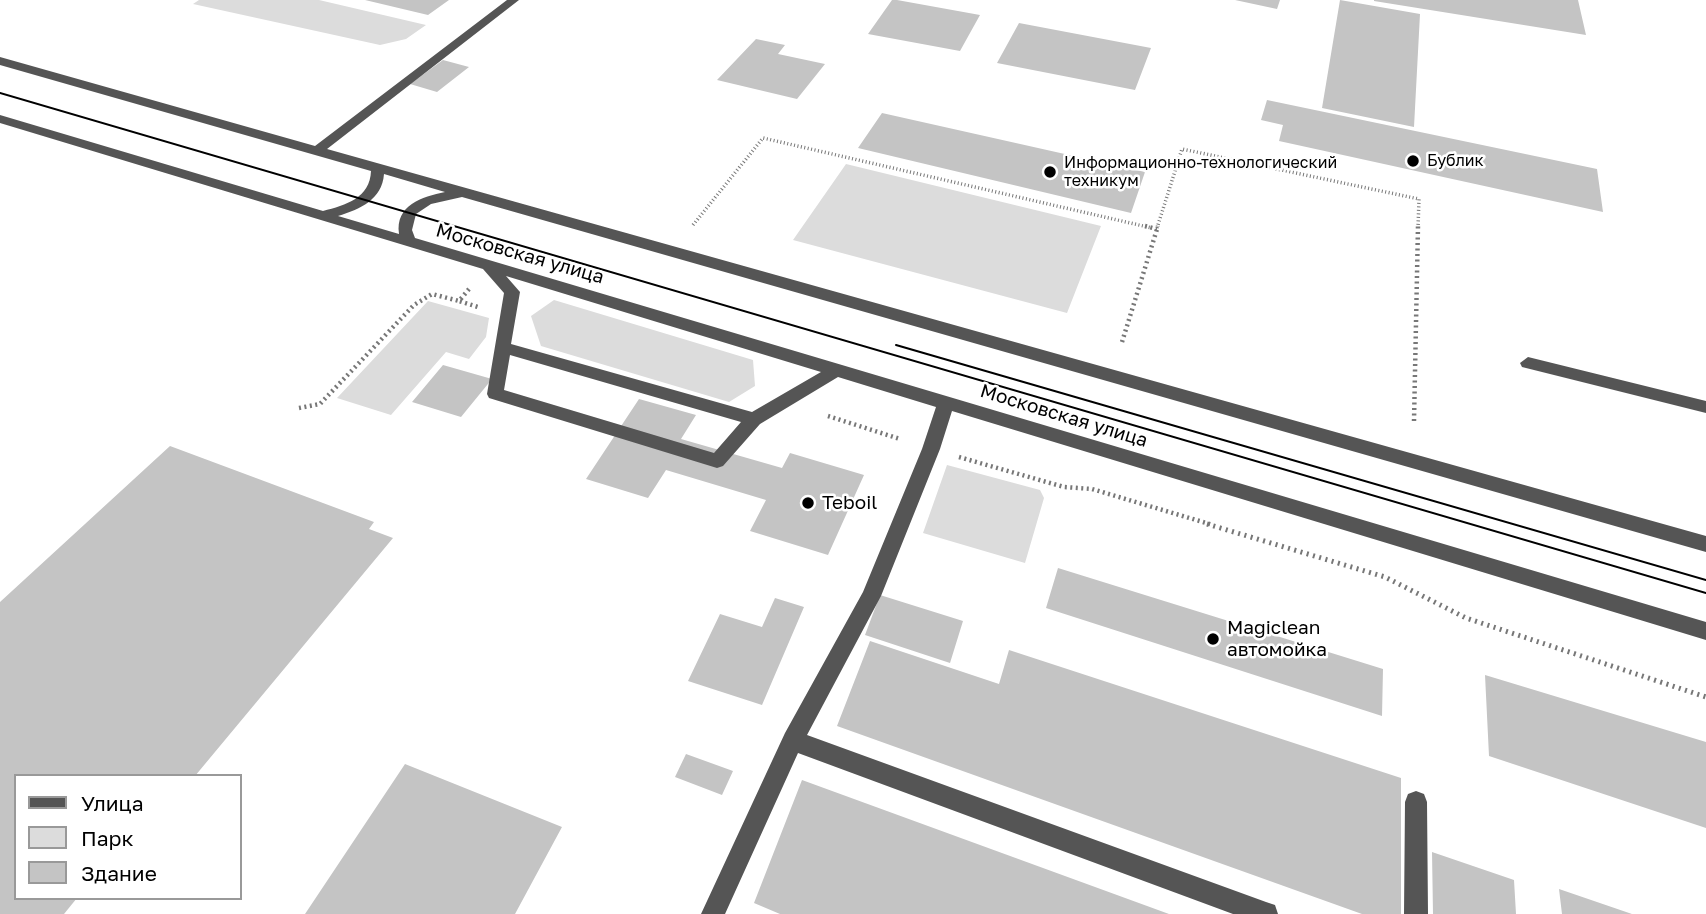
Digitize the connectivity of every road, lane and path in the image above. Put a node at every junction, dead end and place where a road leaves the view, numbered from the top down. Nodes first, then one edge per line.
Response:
1 (514, 0) edge
2 (0, 61) edge
3 (0, 120) edge
4 (317, 151) junction
5 (378, 168) junction
6 (464, 192) junction
7 (320, 216) junction
8 (693, 225) dead end
9 (1157, 229) junction
10 (409, 243) junction
11 (489, 267) junction
12 (458, 301) dead end
13 (1122, 342) dead end
14 (502, 347) junction
15 (1528, 363) dead end
16 (839, 369) junction
17 (946, 403) junction
18 (1706, 407) edge
19 (299, 408) dead end
20 (828, 416) dead end
21 (754, 419) junction
22 (1414, 421) dead end
23 (931, 449) junction
24 (1706, 544) edge
25 (1706, 631) edge
26 (1706, 696) edge
27 (793, 740) junction
28 (1416, 802) dead end
29 (713, 914) edge
30 (1266, 914) edge
31 (1416, 914) edge

1 - 4 street
2 - 4 street, Московская улица
3 - 7 street, Московская улица
4 - 5 street, Московская улица
5 - 6 street, Московская улица
5 - 7 street
6 - 10 street, Московская улица
6 - 24 street, Московская улица
7 - 10 street, Московская улица
8 - 9 path
9 - 13 path
9 - 22 path
10 - 11 street, Московская улица
11 - 14 street
11 - 16 street, Московская улица
12 - 19 path
14 - 21 street
14 - 21 street
15 - 18 street
16 - 17 street, Московская улица
16 - 21 street
17 - 23 street
17 - 25 street, Московская улица
20 - 23 path
23 - 26 path
23 - 27 street
27 - 29 street
27 - 30 street
28 - 31 street

